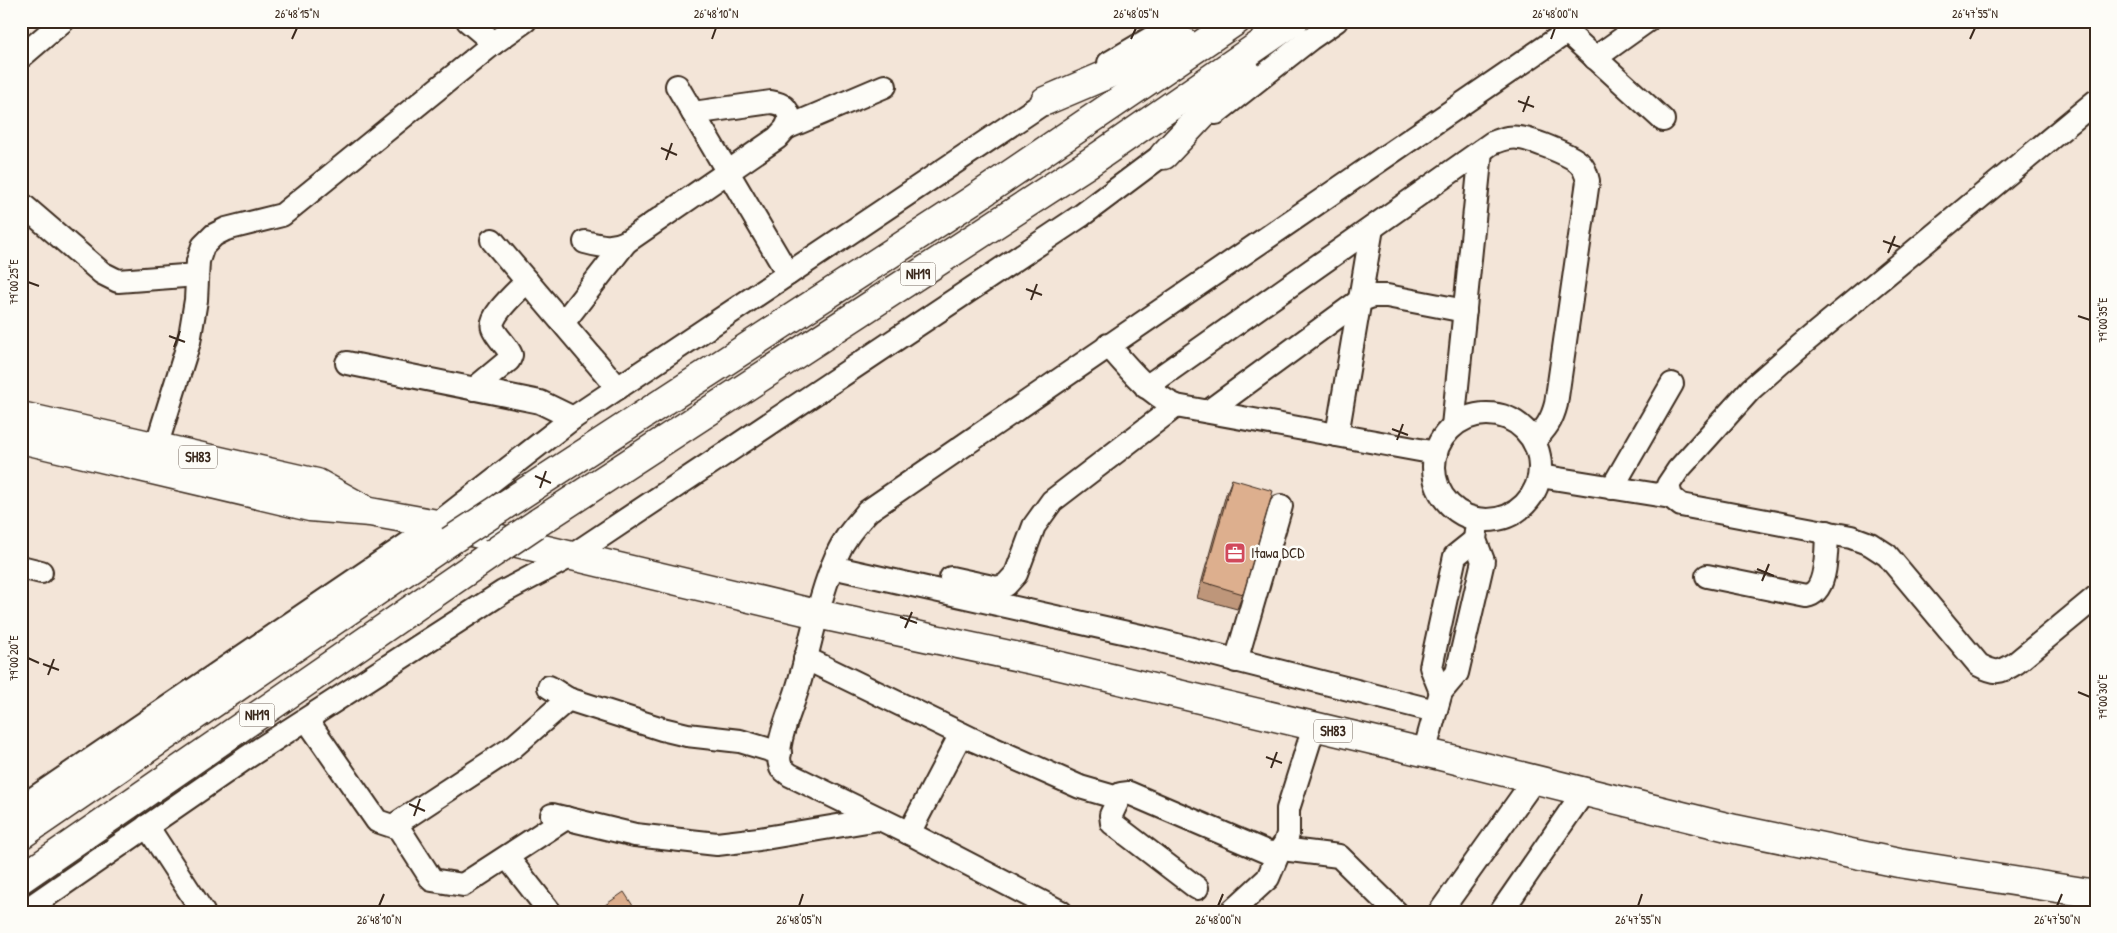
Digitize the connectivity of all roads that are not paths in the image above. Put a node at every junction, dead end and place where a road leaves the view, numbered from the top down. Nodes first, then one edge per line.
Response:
1 (64, 21) edge
2 (468, 21) edge
3 (525, 21) edge
4 (1180, 21) edge
5 (1235, 21) edge
6 (1336, 21) edge
7 (1647, 21) edge
8 (1289, 24) edge
9 (1563, 27) edge
10 (494, 43) junction
11 (21, 57) edge
12 (1595, 58) junction
13 (676, 86) dead end
14 (886, 86) dead end
15 (1044, 102) junction
16 (2094, 106) edge
17 (693, 113) junction
18 (1663, 120) dead end
19 (786, 128) junction
20 (1481, 151) junction
21 (1164, 155) junction
22 (729, 172) junction
23 (23, 204) dead end
24 (1372, 228) junction
25 (492, 240) dead end
26 (585, 242) dead end
27 (626, 242) junction
28 (788, 274) junction
29 (197, 275) junction
30 (527, 281) junction
31 (1359, 301) junction
32 (1465, 312) junction
33 (563, 323) junction
34 (1108, 345) junction
35 (347, 363) dead end
36 (1672, 384) dead end
37 (1146, 387) junction
38 (618, 388) junction
39 (474, 389) junction
40 (1176, 406) junction
41 (1209, 411) junction
42 (21, 416) edge
43 (573, 418) junction
44 (1453, 426) junction
45 (1337, 434) junction
46 (21, 439) edge
47 (1534, 440) junction
48 (156, 447) junction
49 (1436, 453) junction
50 (1545, 483) junction
51 (1612, 488) junction
52 (1671, 497) junction
53 (1281, 506) dead end
54 (370, 512) junction
55 (1476, 531) junction
56 (1827, 532) junction
57 (443, 533) junction
58 (573, 555) junction
59 (835, 560) junction
60 (1707, 576) dead end
61 (2096, 597) edge
62 (817, 614) junction
63 (805, 658) junction
64 (1236, 661) junction
65 (549, 687) dead end
66 (568, 699) junction
67 (1438, 702) junction
68 (306, 720) junction
69 (1314, 727) junction
70 (961, 734) junction
71 (780, 753) junction
72 (1424, 753) junction
73 (1534, 780) junction
74 (1583, 793) junction
75 (1118, 798) junction
76 (21, 807) edge
77 (880, 819) junction
78 (148, 826) junction
79 (398, 828) junction
80 (909, 833) junction
81 (21, 835) edge
82 (1281, 851) junction
83 (507, 856) junction
84 (21, 879) edge
85 (1197, 888) dead end
86 (2096, 894) edge
87 (24, 912) edge
88 (203, 912) edge
89 (550, 912) edge
90 (1061, 912) edge
91 (1231, 912) edge
92 (1396, 912) edge
93 (1440, 912) edge
94 (1501, 912) edge

1 - 11 street
2 - 10 street
3 - 10 street
4 - 15 street
5 - 15 main road
5 - 57 main road, NH19, bridge
6 - 21 street
7 - 12 street
8 - 21 main road
8 - 84 main road, NH19, bridge
9 - 12 street
9 - 34 street
10 - 29 street
12 - 18 street
13 - 17 street
14 - 19 street
15 - 28 street
16 - 52 street
17 - 19 street
17 - 22 street
19 - 22 street
20 - 24 street
20 - 32 street
20 - 47 street
21 - 58 street
22 - 27 street
22 - 28 street
23 - 29 street
24 - 31 street
24 - 37 street
25 - 30 street
26 - 27 street
27 - 33 street
28 - 38 street
29 - 48 street
30 - 33 street
30 - 39 street
31 - 32 street
31 - 41 street
31 - 45 street
32 - 44 street
33 - 38 street
34 - 37 street
34 - 59 street
35 - 39 street
36 - 51 street
37 - 40 street
38 - 43 street
39 - 43 street
40 - 41 street
40 - 59 street
41 - 45 street
42 - 48 main road, SH83
43 - 57 street
44 - 47 street
44 - 49 street
45 - 49 street
46 - 54 main road, SH83
47 - 50 street
48 - 54 main road, SH83
49 - 55 street
50 - 51 street
50 - 55 street
51 - 52 street
52 - 56 street
53 - 64 street
54 - 57 main road, SH83
55 - 67 street
56 - 60 street
56 - 61 street
57 - 58 main road, SH83
57 - 76 street
57 - 81 main road, NH19
58 - 62 main road, SH83
58 - 68 street
59 - 62 street
59 - 64 street
62 - 63 street
62 - 69 main road, SH83
63 - 70 street
63 - 71 street
64 - 67 street
65 - 66 street
66 - 71 street
66 - 79 street
67 - 72 street
68 - 78 street
68 - 79 street
69 - 72 main road, SH83
69 - 82 street
70 - 75 street
70 - 80 street
71 - 77 street
72 - 73 main road, SH83
73 - 74 main road, SH83
73 - 93 street
74 - 86 main road, SH83
74 - 94 street
75 - 82 street
75 - 85 street
77 - 80 street
77 - 83 street
78 - 87 street
78 - 88 street
79 - 83 street
80 - 90 street
82 - 91 street
82 - 92 street
83 - 89 street

